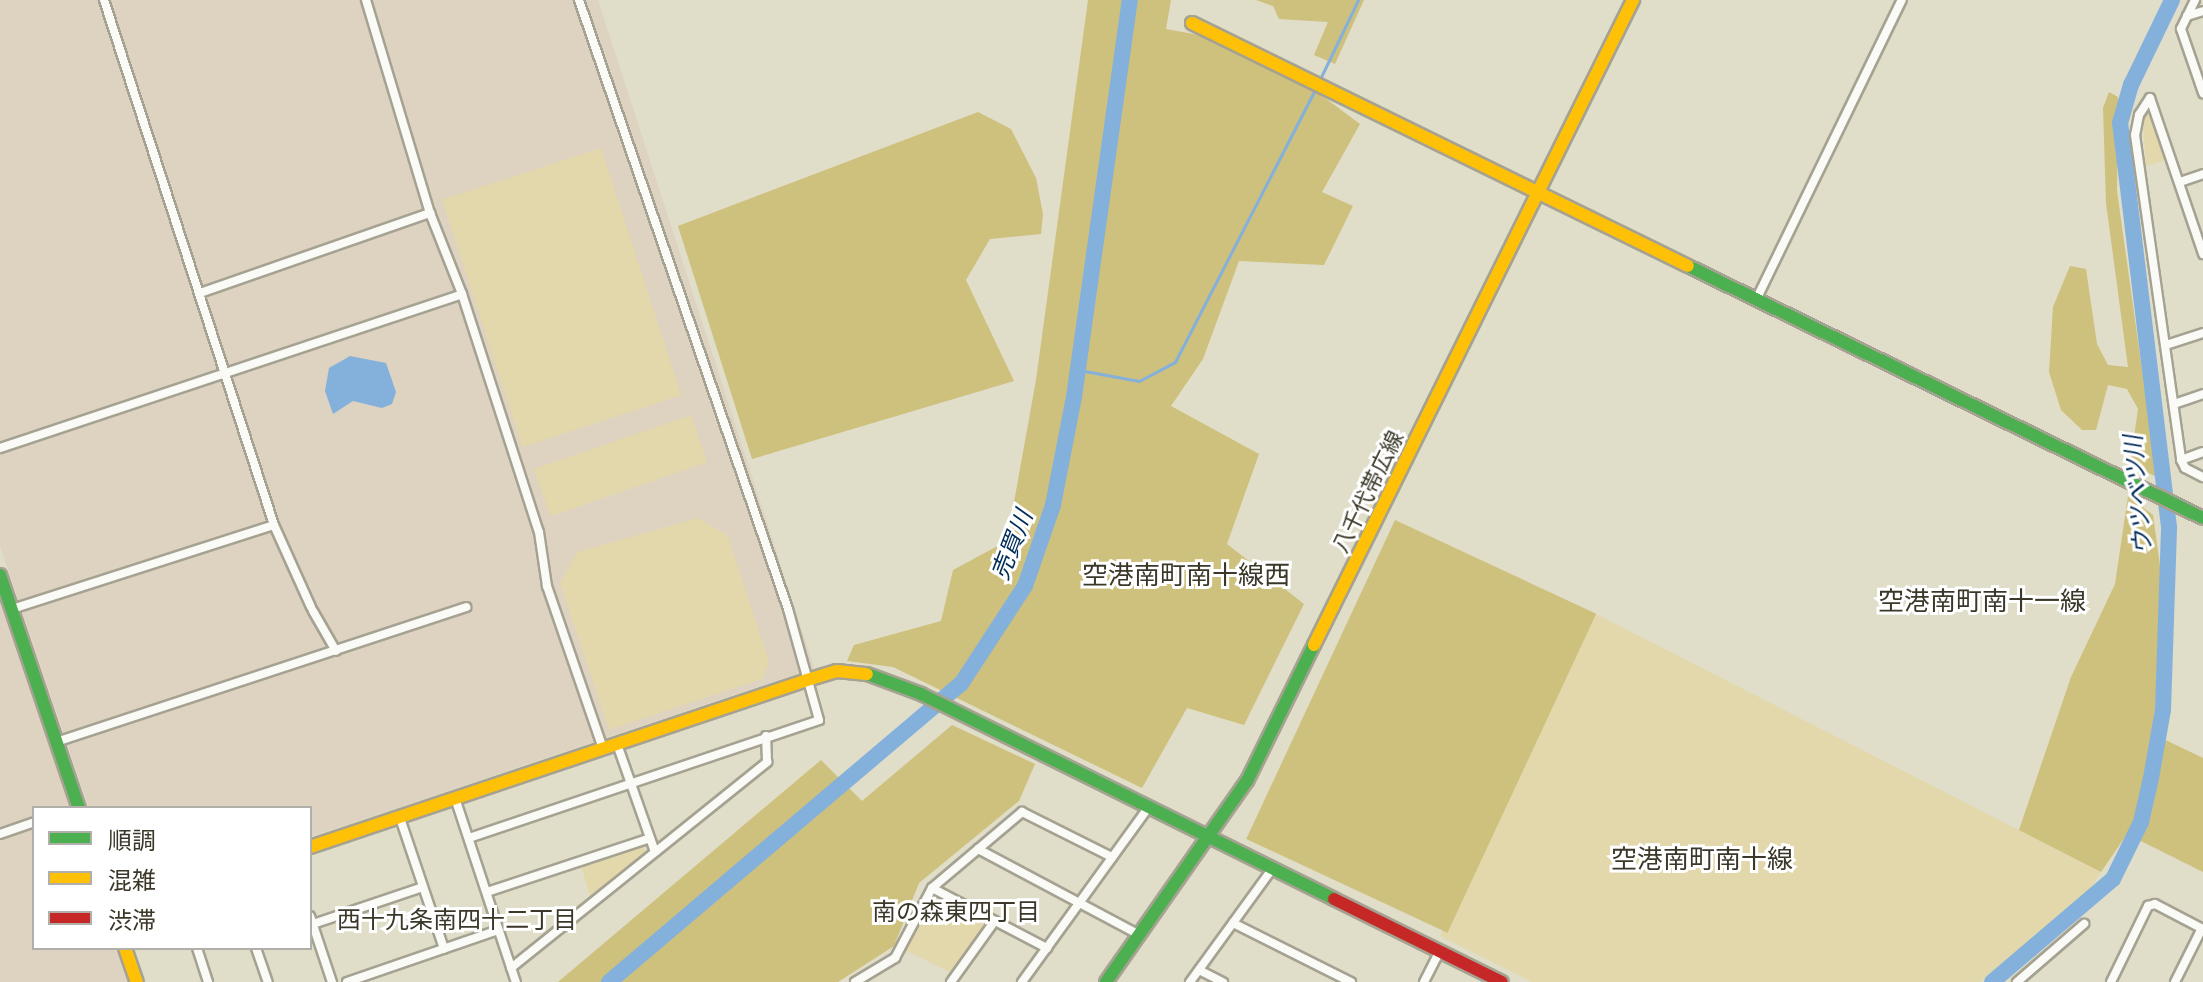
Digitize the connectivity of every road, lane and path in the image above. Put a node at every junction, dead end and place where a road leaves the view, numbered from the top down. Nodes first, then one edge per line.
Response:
1 (104, 0) edge
2 (366, 0) edge
3 (579, 0) edge
4 (1633, 0) edge
5 (1902, 0) edge
6 (2195, 0) edge
7 (2203, 11) edge
8 (2187, 16) junction
9 (1192, 23) dead end
10 (2203, 93) edge
11 (2203, 174) edge
12 (2180, 182) junction
13 (1539, 190) junction
14 (430, 213) junction
15 (2203, 254) edge
16 (200, 293) junction
17 (462, 294) junction
18 (1757, 298) junction
19 (2203, 333) edge
20 (2166, 345) junction
21 (226, 372) junction
22 (2203, 394) edge
23 (2174, 404) junction
24 (0, 448) edge
25 (2203, 452) edge
26 (2181, 460) junction
27 (2203, 477) edge
28 (2203, 518) edge
29 (274, 525) junction
30 (0, 575) edge
31 (466, 607) dead end
32 (12, 609) junction
33 (336, 651) junction
34 (807, 680) junction
35 (766, 736) junction
36 (56, 742) junction
37 (617, 744) junction
38 (603, 749) junction
39 (629, 783) junction
40 (455, 798) junction
41 (77, 806) edge
42 (1148, 808) junction
43 (400, 818) junction
44 (32, 823) edge
45 (0, 834) edge
46 (469, 838) junction
47 (1211, 838) junction
48 (647, 839) junction
49 (312, 846) edge
50 (978, 849) junction
51 (655, 852) junction
52 (1112, 857) junction
53 (1272, 869) junction
54 (423, 887) junction
55 (932, 888) junction
56 (487, 892) junction
57 (1079, 902) junction
58 (312, 920) edge
59 (994, 922) junction
60 (312, 923) edge
61 (1233, 923) junction
62 (2084, 924) dead end
63 (2202, 929) edge
64 (498, 930) junction
65 (1140, 935) junction
66 (1047, 948) junction
67 (444, 949) junction
68 (126, 950) edge
69 (198, 950) edge
70 (257, 950) edge
71 (1440, 950) junction
72 (511, 968) junction
73 (1199, 970) junction
74 (2020, 980) edge
75 (137, 982) edge
76 (208, 982) edge
77 (268, 982) edge
78 (332, 982) edge
79 (347, 982) edge
80 (516, 982) edge
81 (855, 982) edge
82 (951, 982) edge
83 (1022, 982) edge
84 (1106, 982) edge
85 (1190, 982) edge
86 (1223, 982) edge
87 (1351, 982) edge
88 (1424, 982) edge
89 (1502, 982) edge
90 (2032, 982) edge
91 (2111, 982) edge
92 (2175, 982) edge

1 - 16 street
2 - 14 street
3 - 34 street
4 - 13 street, 八千代帯広線
5 - 18 street
6 - 8 street
7 - 8 street
8 - 10 street
9 - 13 street
11 - 12 street
12 - 15 street
12 - 20 street
13 - 18 street
13 - 47 street, 八千代帯広線
14 - 16 street
14 - 17 street
16 - 21 street
17 - 21 street
17 - 38 street
18 - 28 street
19 - 20 street
20 - 23 street
21 - 24 street
21 - 29 street
22 - 23 street
23 - 26 street
25 - 26 street
26 - 27 street
29 - 32 street
29 - 33 street
30 - 32 street
31 - 33 street
32 - 36 street
33 - 36 street
34 - 35 street
34 - 37 street
34 - 42 street
35 - 39 street
35 - 51 street
36 - 41 street
37 - 38 street
37 - 39 street
38 - 40 street
39 - 46 street
39 - 48 street
40 - 43 street
40 - 46 street
42 - 47 street
42 - 52 street
43 - 49 street
43 - 54 street
44 - 45 street
46 - 56 street
47 - 53 street
47 - 65 street, 八千代帯広線
48 - 51 street
48 - 56 street
50 - 52 street
50 - 55 street
50 - 57 street
51 - 72 street
52 - 57 street
53 - 61 street
53 - 71 street
54 - 58 street
54 - 67 street
55 - 59 street
55 - 81 street
56 - 64 street
57 - 65 street
57 - 66 street
59 - 66 street
59 - 82 street
60 - 78 street
61 - 73 street
61 - 87 street
62 - 74 street
63 - 91 street
63 - 92 street
64 - 67 street
64 - 72 street
65 - 84 street, 八千代帯広線
66 - 83 street
67 - 79 street
68 - 75 street
69 - 76 street
70 - 77 street
71 - 88 street
71 - 89 street
72 - 80 street
73 - 85 street
73 - 86 street
74 - 90 street

